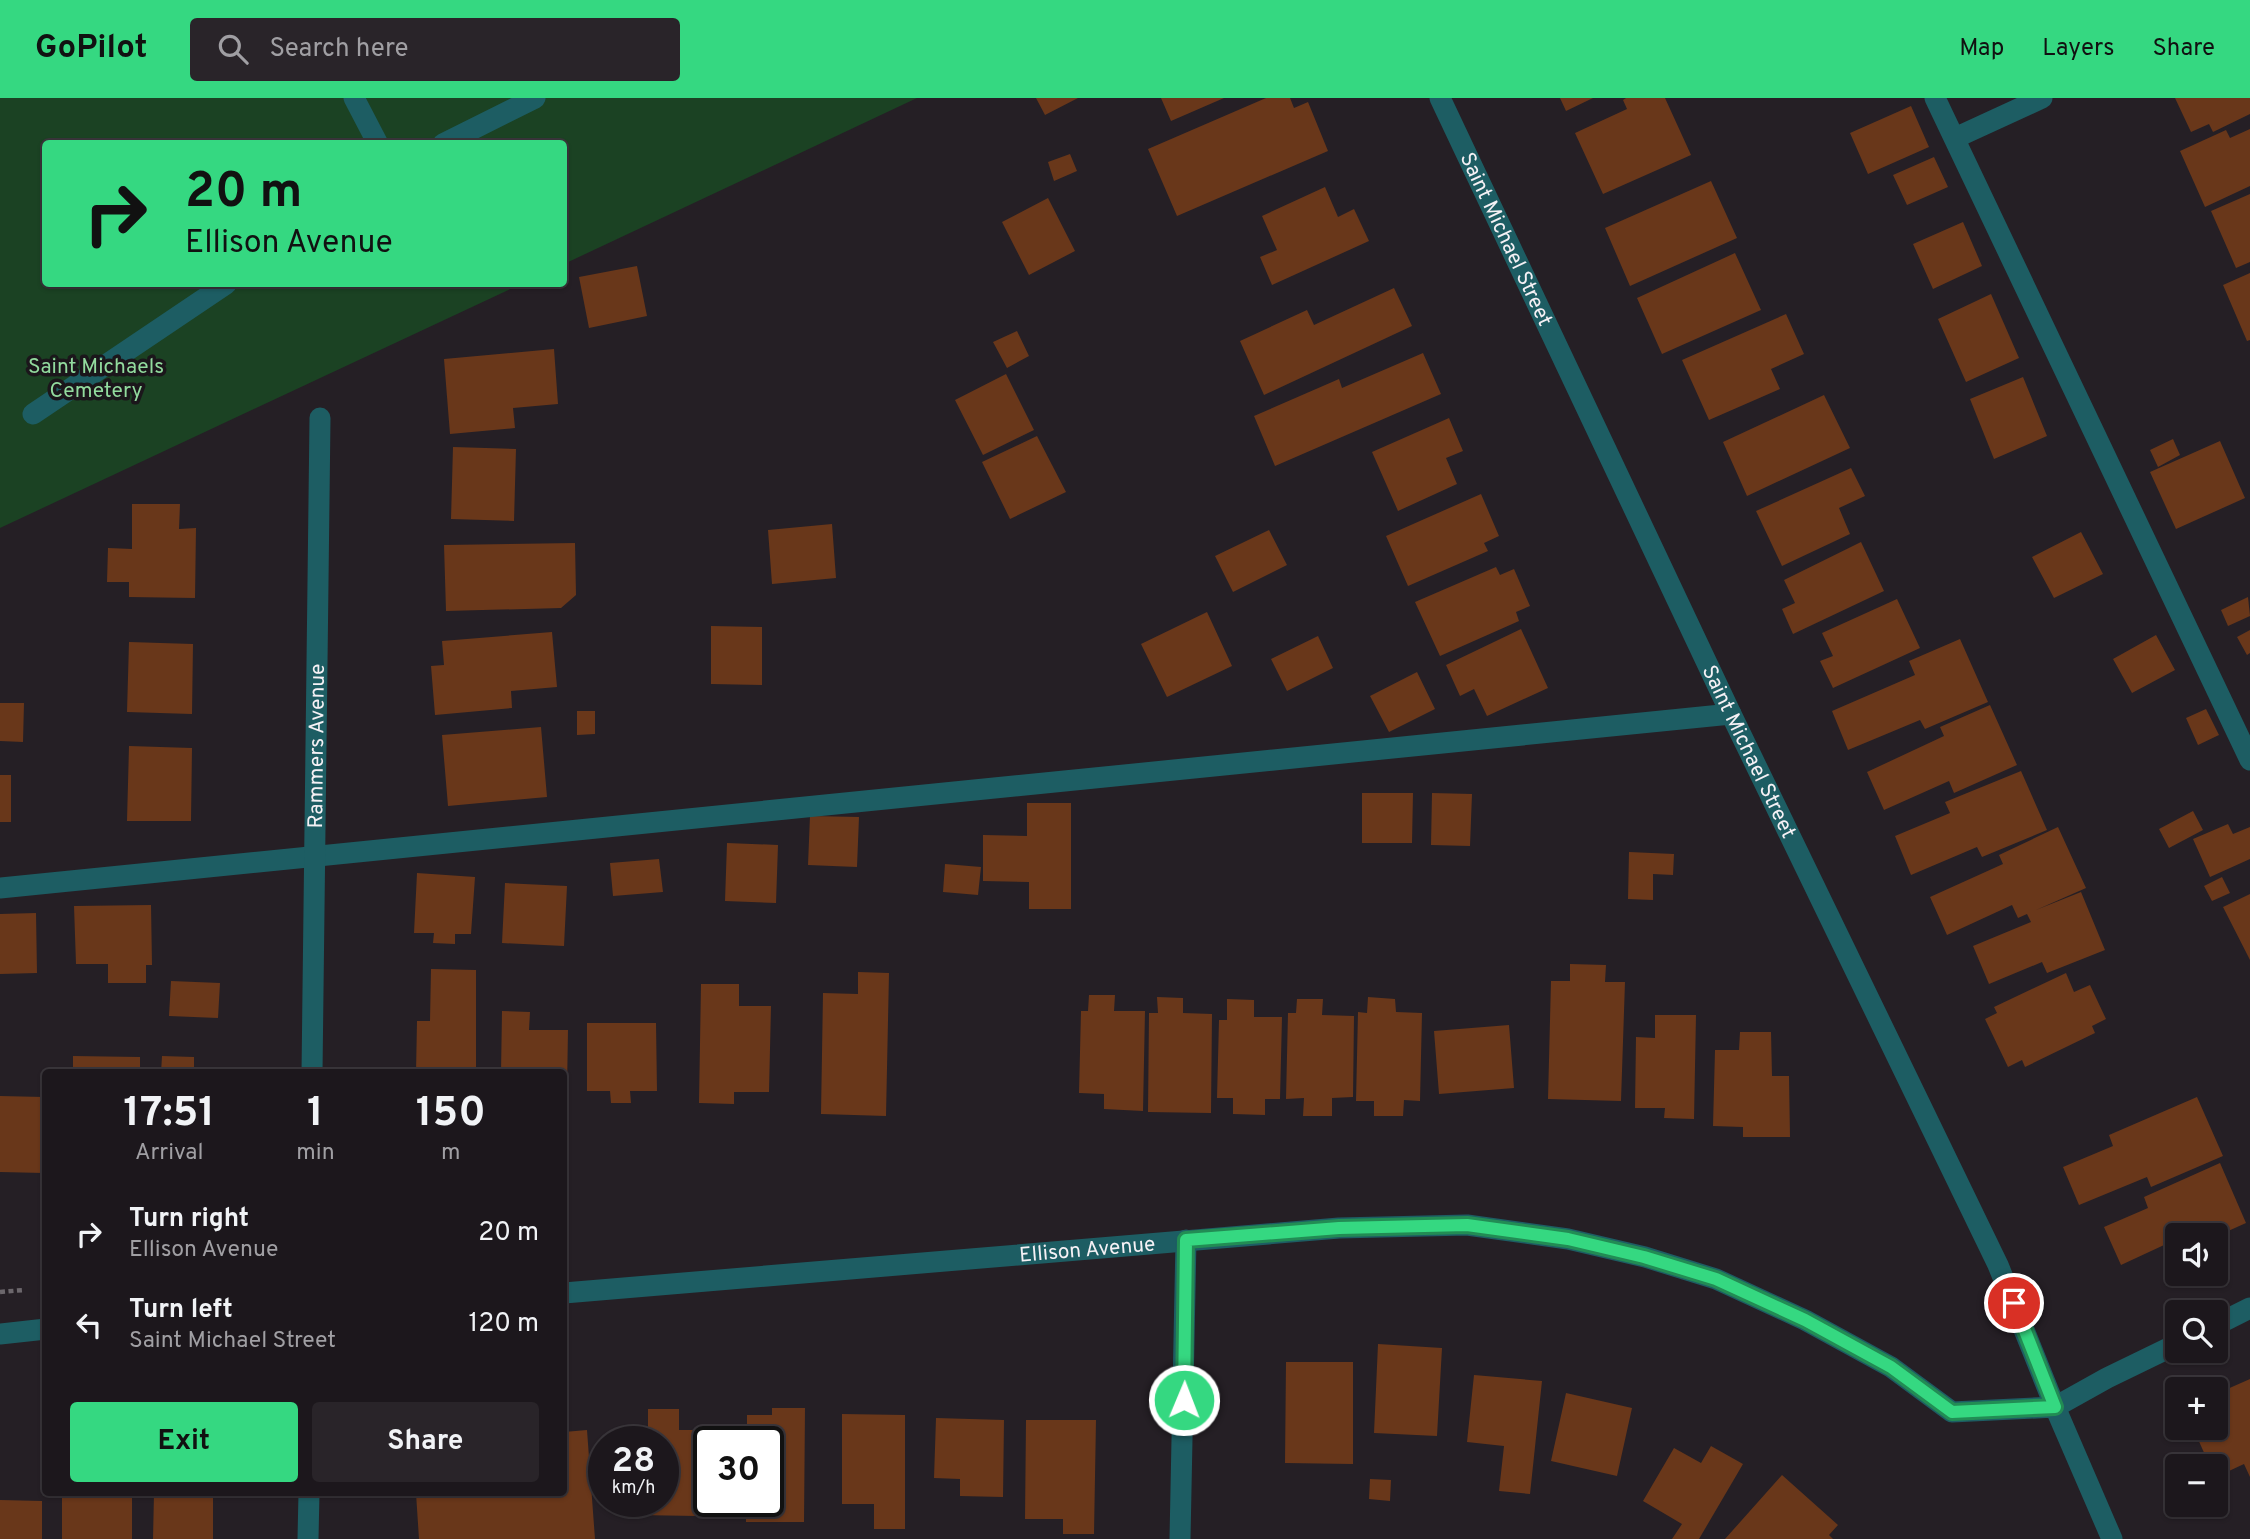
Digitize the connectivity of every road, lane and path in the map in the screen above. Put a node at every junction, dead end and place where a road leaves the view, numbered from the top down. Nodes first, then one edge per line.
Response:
1 (355, 98) edge
2 (535, 98) edge
3 (1440, 98) edge
4 (1935, 98) edge
5 (2042, 98) edge
6 (1955, 138) junction
7 (377, 140) edge
8 (451, 140) edge
9 (222, 287) edge
10 (33, 414) dead end
11 (320, 418) dead end
12 (1731, 714) junction
13 (2250, 760) edge
14 (314, 855) junction
15 (0, 888) edge
16 (312, 1069) edge
17 (1186, 1240) junction
18 (567, 1293) edge
19 (2250, 1308) edge
20 (2228, 1319) edge
21 (42, 1329) edge
22 (0, 1334) edge
23 (2165, 1349) edge
24 (2055, 1407) junction
25 (309, 1496) edge
26 (2110, 1537) edge
27 (308, 1539) edge
28 (1180, 1539) edge

1 - 7 street
2 - 8 street
3 - 12 street, Saint Michael Street
4 - 6 street
5 - 6 street
6 - 13 street
9 - 10 street
11 - 14 street, Rammers Avenue
12 - 14 street
12 - 24 street, Saint Michael Street
14 - 15 street
14 - 16 street, Rammers Avenue
17 - 18 street, Ellison Avenue
17 - 24 street, Ellison Avenue
17 - 28 street
19 - 20 street
21 - 22 street
23 - 24 street
24 - 26 street
25 - 27 street

